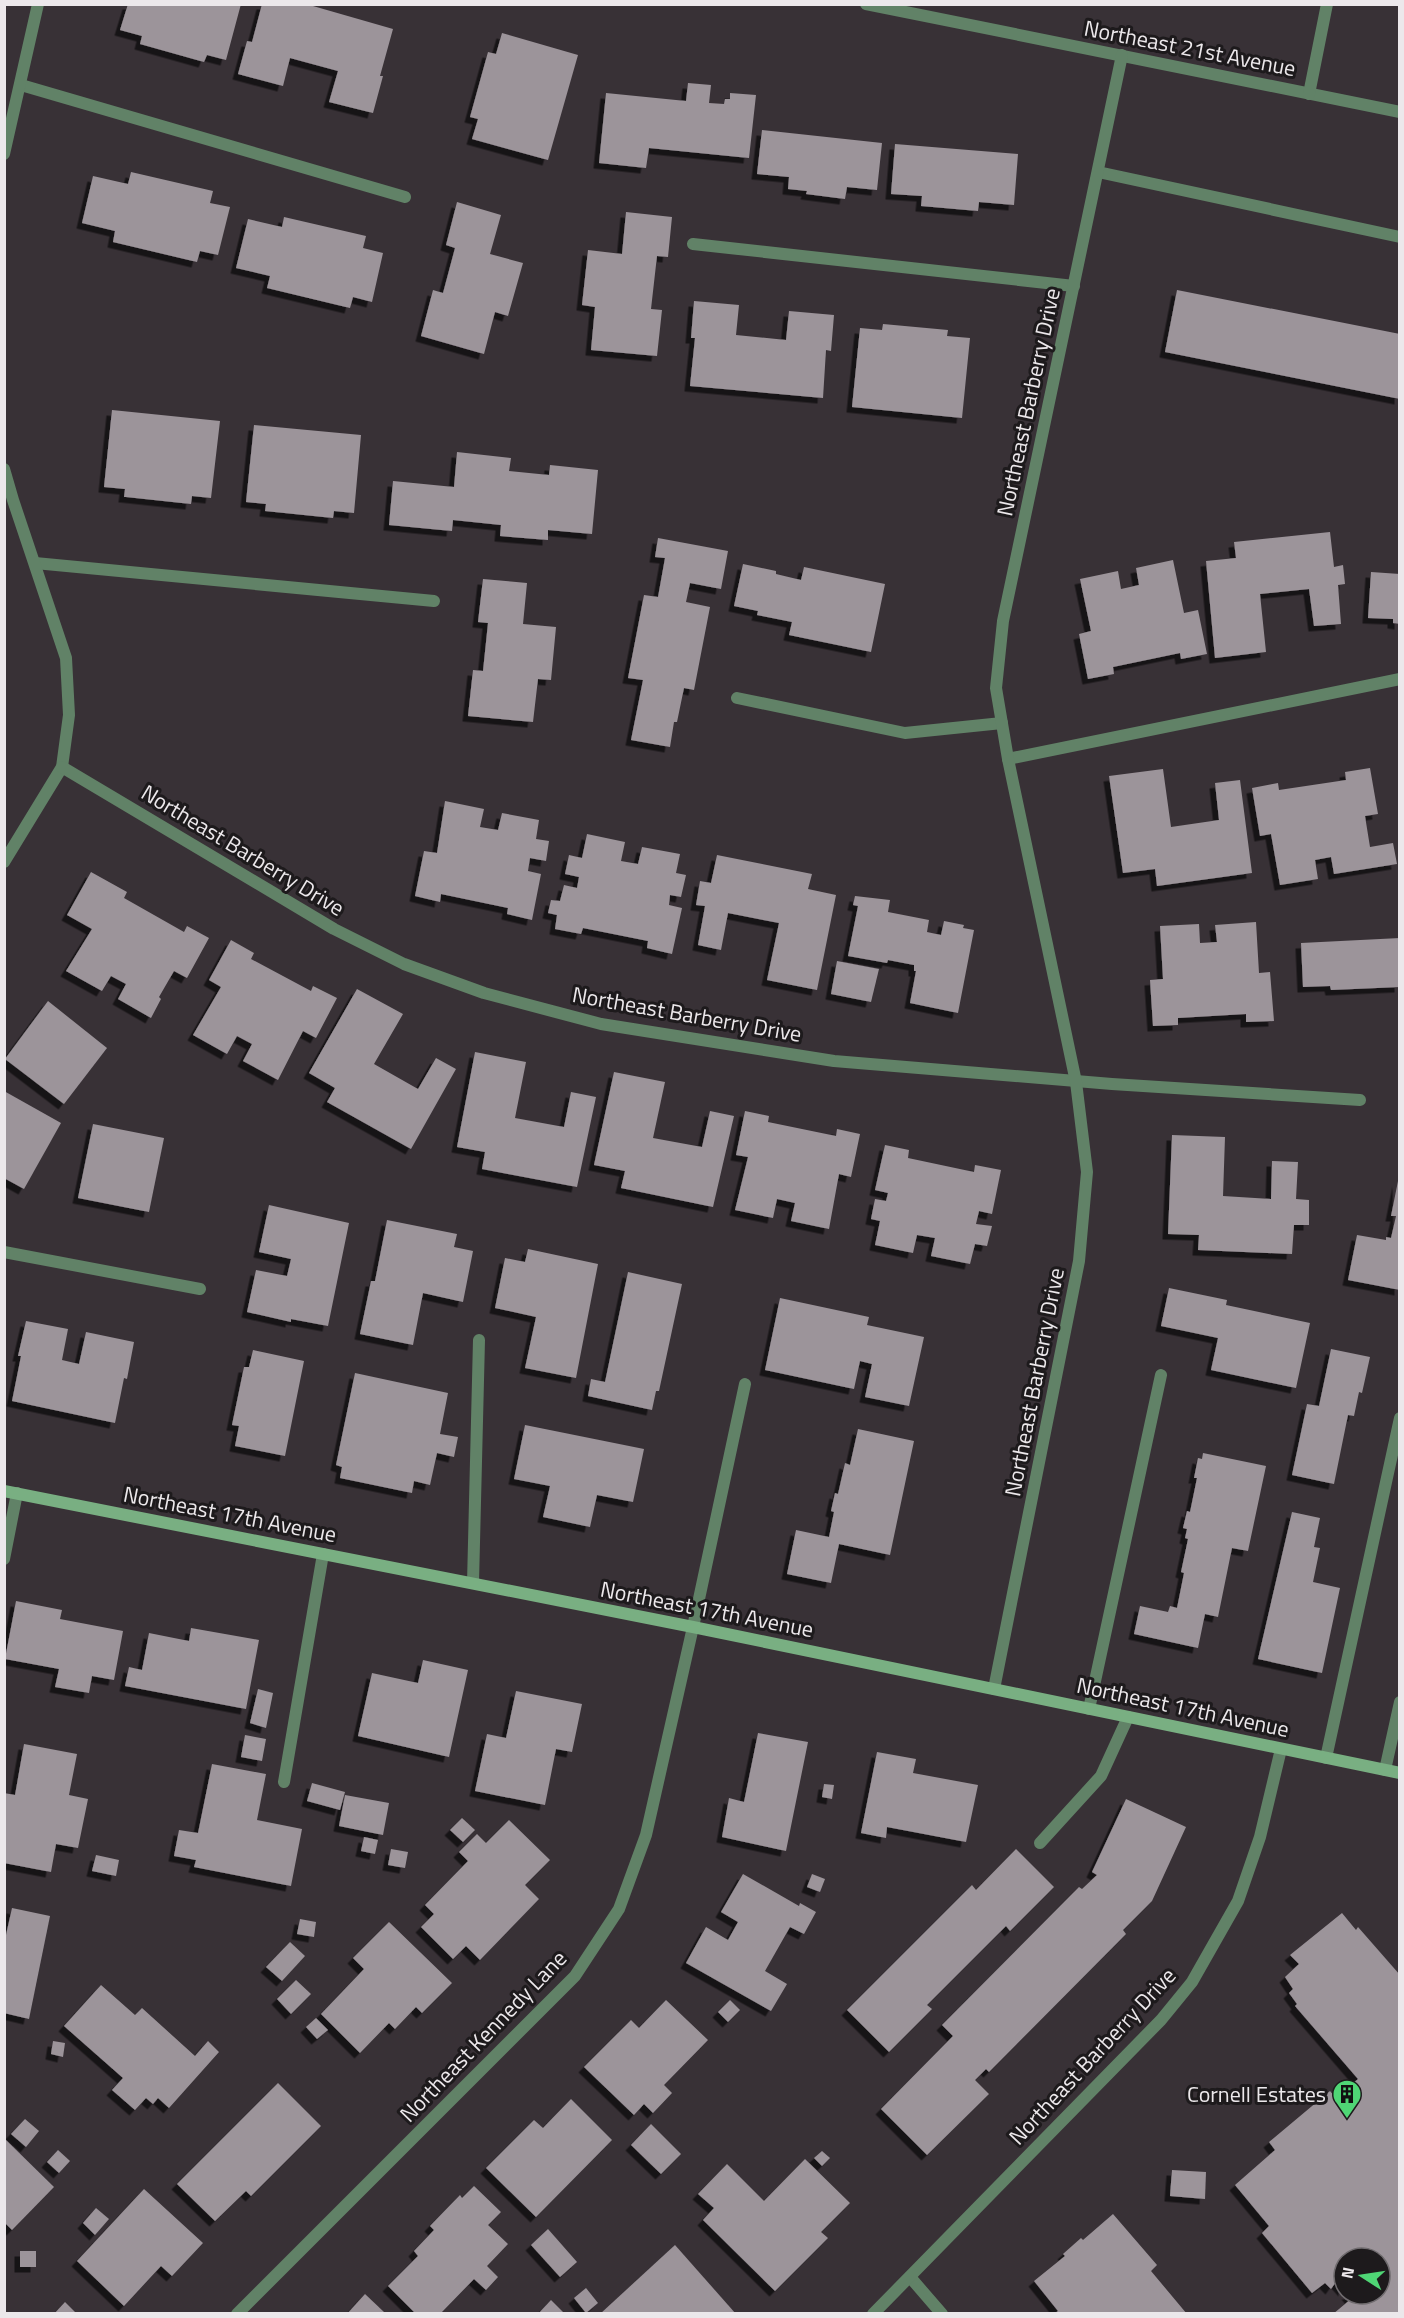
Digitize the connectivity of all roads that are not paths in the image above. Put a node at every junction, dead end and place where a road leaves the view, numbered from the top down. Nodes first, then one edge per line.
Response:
1 (38, 4) edge
2 (866, 4) edge
3 (1327, 4) edge
4 (1122, 55) junction
5 (21, 85) junction
6 (1309, 93) junction
7 (1400, 112) edge
8 (4, 154) edge
9 (1098, 172) junction
10 (405, 196) dead end
11 (1400, 237) edge
12 (693, 244) dead end
13 (1074, 286) junction
14 (4, 469) edge
15 (9, 501) edge
16 (35, 563) junction
17 (434, 602) dead end
18 (1400, 679) edge
19 (737, 698) dead end
20 (1002, 723) junction
21 (1008, 759) junction
22 (62, 767) junction
23 (4, 862) edge
24 (1076, 1082) junction
25 (1360, 1100) dead end
26 (4, 1252) edge
27 (200, 1289) dead end
28 (479, 1340) dead end
29 (1161, 1375) dead end
30 (745, 1384) dead end
31 (1400, 1418) edge
32 (11, 1492) edge
33 (323, 1554) junction
34 (4, 1559) edge
35 (473, 1583) junction
36 (693, 1628) junction
37 (994, 1689) junction
38 (1400, 1701) edge
39 (1089, 1708) junction
40 (1128, 1717) junction
41 (1281, 1749) junction
42 (1326, 1758) junction
43 (1385, 1770) junction
44 (1400, 1773) edge
45 (284, 1782) dead end
46 (1040, 1843) dead end
47 (910, 2277) junction
48 (237, 2313) edge
49 (873, 2313) edge
50 (942, 2313) edge

1 - 5 street
2 - 4 street, Northeast 21st Avenue
3 - 6 street
4 - 6 street, Northeast 21st Avenue
4 - 9 street, Northeast Barberry Drive
5 - 8 street
5 - 10 street
6 - 7 street, Northeast 21st Avenue
9 - 11 street
9 - 13 street, Northeast Barberry Drive
12 - 13 street
13 - 20 street, Northeast Barberry Drive
14 - 15 street
15 - 16 street
16 - 17 street
16 - 22 street
18 - 21 street
19 - 20 street
20 - 21 street, Northeast Barberry Drive
21 - 24 street, Northeast Barberry Drive
22 - 23 street
22 - 24 street, Northeast Barberry Drive
24 - 25 street, Northeast Barberry Drive
24 - 37 street, Northeast Barberry Drive
26 - 27 street
28 - 35 street
29 - 39 street
30 - 36 street, Northeast Kennedy Lane
31 - 42 street
32 - 33 street, Northeast 17th Avenue
32 - 34 street
33 - 35 street, Northeast 17th Avenue
33 - 45 street
35 - 36 street, Northeast 17th Avenue
36 - 37 street, Northeast 17th Avenue
36 - 48 street, Northeast Kennedy Lane
37 - 39 street, Northeast 17th Avenue
38 - 43 street
39 - 40 street, Northeast 17th Avenue
40 - 41 street, Northeast 17th Avenue
40 - 46 street
41 - 42 street, Northeast 17th Avenue
41 - 47 street, Northeast Barberry Drive
42 - 43 street, Northeast 17th Avenue
43 - 44 street, Northeast 17th Avenue
47 - 49 street, Northeast Barberry Drive
47 - 50 street

